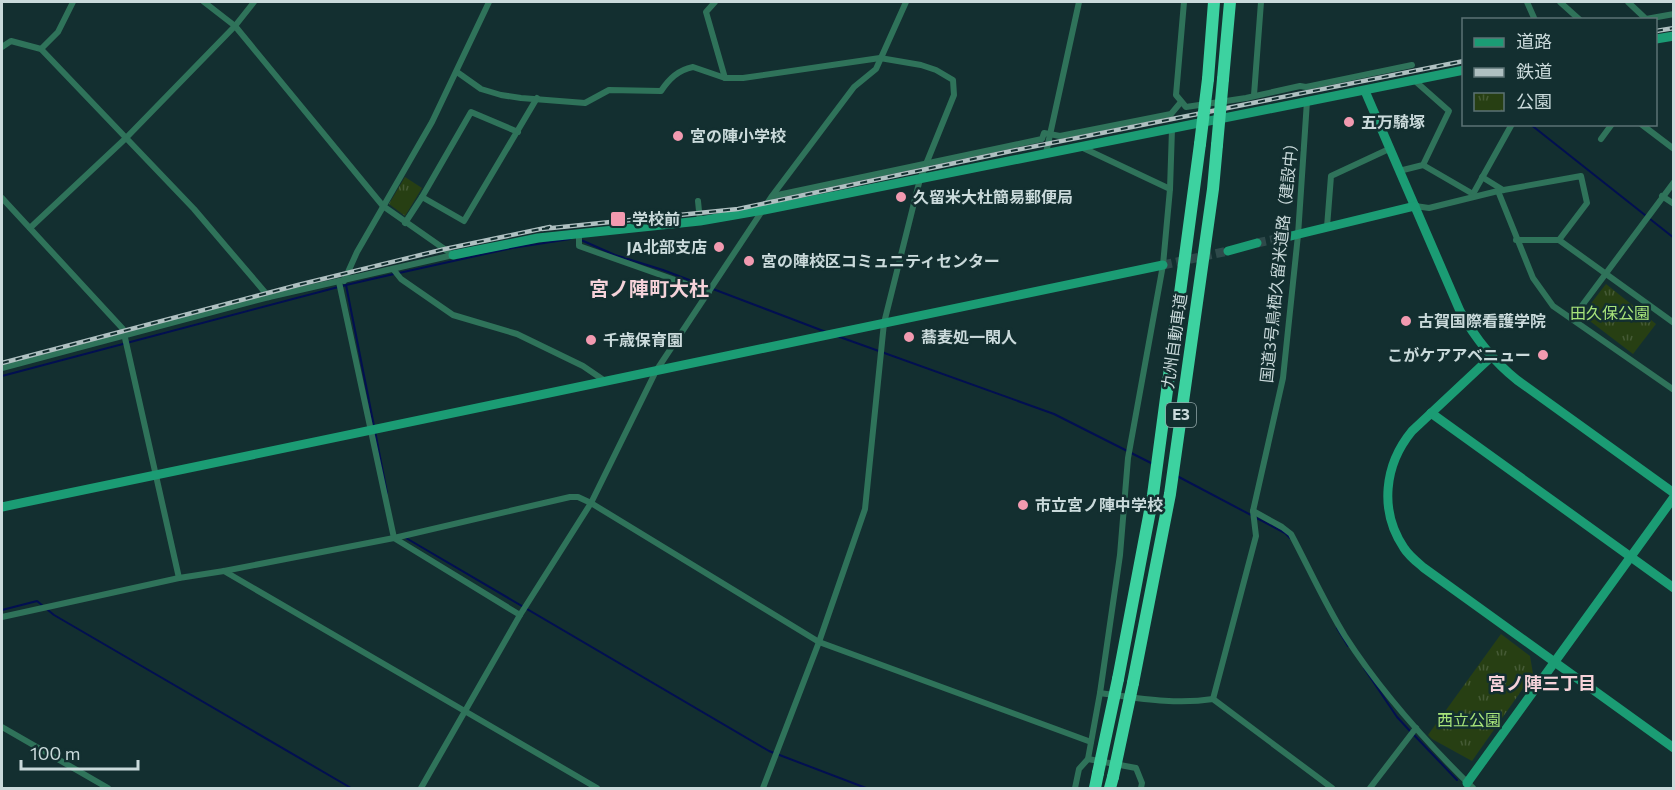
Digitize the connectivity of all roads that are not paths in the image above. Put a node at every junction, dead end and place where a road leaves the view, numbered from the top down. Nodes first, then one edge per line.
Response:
1 (73, 2) edge
2 (204, 2) edge
3 (254, 2) edge
4 (489, 2) edge
5 (715, 2) edge
6 (906, 2) edge
7 (1079, 2) edge
8 (1184, 2) edge
9 (1214, 2) edge
10 (1230, 2) edge
11 (1262, 2) edge
12 (1527, 2) edge
13 (1560, 2) edge
14 (1628, 2) edge
15 (1674, 14) edge
16 (1534, 18) edge
17 (1578, 18) edge
18 (1645, 18) edge
19 (1652, 18) edge
20 (235, 26) junction
21 (1674, 36) edge
22 (1657, 39) edge
23 (2, 47) edge
24 (41, 49) junction
25 (880, 58) junction
26 (1412, 65) dead end
27 (1462, 70) edge
28 (457, 72) junction
29 (725, 78) junction
30 (1414, 79) junction
31 (1365, 91) junction
32 (1254, 95) junction
33 (537, 98) junction
34 (1307, 101) junction
35 (1181, 102) junction
36 (1511, 126) edge
37 (1611, 126) edge
38 (1644, 126) edge
39 (1172, 129) junction
40 (518, 132) junction
41 (1050, 134) junction
42 (126, 138) junction
43 (1601, 139) dead end
44 (1079, 146) junction
45 (1389, 149) junction
46 (1674, 149) edge
47 (1046, 153) junction
48 (927, 162) junction
49 (1423, 165) junction
50 (1399, 171) junction
51 (1482, 177) junction
52 (920, 179) junction
53 (1674, 182) edge
54 (1170, 189) junction
55 (1501, 191) junction
56 (772, 196) junction
57 (1471, 196) junction
58 (1662, 196) junction
59 (422, 197) junction
60 (2, 198) edge
61 (698, 201) dead end
62 (1674, 204) edge
63 (383, 206) junction
64 (1415, 206) junction
65 (764, 210) junction
66 (700, 221) junction
67 (405, 223) junction
68 (1327, 227) junction
69 (30, 228) junction
70 (579, 233) junction
71 (1294, 236) junction
72 (1516, 240) junction
73 (1559, 240) junction
74 (1257, 243) tunnel mouth
75 (1228, 251) tunnel mouth
76 (453, 255) junction
77 (1163, 265) junction
78 (393, 269) junction
79 (1606, 274) junction
80 (341, 281) junction
81 (710, 292) junction
82 (269, 297) junction
83 (1572, 319) junction
84 (1672, 320) edge
85 (884, 323) junction
86 (125, 334) junction
87 (1491, 357) junction
88 (2, 368) edge
89 (656, 370) junction
90 (605, 381) junction
91 (1673, 390) edge
92 (1431, 413) junction
93 (371, 430) junction
94 (155, 475) junction
95 (1674, 495) edge
96 (591, 502) junction
97 (2, 507) edge
98 (1253, 511) junction
99 (394, 538) junction
100 (1630, 557) junction
101 (224, 571) junction
102 (179, 578) junction
103 (1674, 588) edge
104 (520, 615) junction
105 (2, 616) edge
106 (819, 642) junction
107 (1554, 662) junction
108 (1100, 693) junction
109 (1213, 699) junction
110 (464, 711) junction
111 (2, 727) edge
112 (1416, 728) junction
113 (1090, 742) junction
114 (1674, 748) edge
115 (1088, 759) junction
116 (1111, 783) edge
117 (1470, 786) edge
118 (108, 789) edge
119 (421, 789) edge
120 (597, 789) edge
121 (763, 789) edge
122 (1074, 789) edge
123 (1095, 789) edge
124 (1141, 789) edge
125 (1332, 789) edge
126 (1370, 789) edge

1 - 24 street
2 - 20 street
3 - 20 street
4 - 28 street
5 - 29 street
6 - 25 street
7 - 41 street
8 - 35 street
9 - 123 highway, 九州自動車道 / E3, bridge
10 - 116 highway, 九州自動車道 / E3, bridge
11 - 32 street
12 - 16 street
13 - 17 street
14 - 18 street
15 - 19 street
20 - 42 street
20 - 63 street
21 - 22 street
23 - 24 street
24 - 42 street
25 - 29 street
25 - 48 street
25 - 56 street
26 - 32 street
27 - 30 street
28 - 33 street
28 - 63 street
29 - 33 street
30 - 31 street
30 - 49 street
31 - 34 street
31 - 45 street
32 - 35 street
33 - 40 street
34 - 39 street
34 - 71 street, 国道3号鳥栖久留米道路（建設中）
35 - 41 street
36 - 51 street
37 - 43 street
38 - 46 street
39 - 44 street
39 - 54 street
40 - 59 street
40 - 59 street
41 - 47 street
41 - 48 street
42 - 69 street
42 - 82 street
44 - 47 street
44 - 54 street
45 - 50 street
45 - 68 street
47 - 52 street
48 - 52 street
48 - 56 street
49 - 50 street
49 - 57 street
50 - 64 street
51 - 55 street
51 - 57 street
52 - 65 street
52 - 85 street
53 - 58 street
54 - 77 street
55 - 57 street
55 - 72 street
55 - 73 street
56 - 65 street
57 - 64 street
58 - 62 street
58 - 79 street
59 - 67 street
60 - 69 street
61 - 66 street
63 - 67 street
63 - 80 street
64 - 68 street
64 - 87 street
65 - 66 street
65 - 81 street
66 - 70 street
67 - 76 street
68 - 71 street
69 - 86 street
70 - 76 street
70 - 81 street
71 - 98 street, 国道3号鳥栖久留米道路（建設中）
72 - 73 street
72 - 83 street
73 - 79 street
74 - 75 street
76 - 78 street
77 - 85 street
77 - 108 street
78 - 80 street
78 - 90 street
79 - 83 street
79 - 84 street
80 - 82 street
80 - 93 street
81 - 89 street
82 - 86 street
83 - 91 street
85 - 89 street
85 - 106 street
86 - 88 street
86 - 94 street
87 - 92 street
87 - 95 street
89 - 90 street
89 - 96 street
90 - 93 street
92 - 100 street
92 - 107 street
93 - 94 street
93 - 99 street
94 - 97 street
94 - 102 street
95 - 100 street
96 - 99 street
96 - 104 street
96 - 106 street
98 - 109 street, 国道3号鳥栖久留米道路（建設中）
98 - 112 street
99 - 101 street
99 - 104 street
100 - 103 street
100 - 107 street
101 - 102 street
101 - 110 street
102 - 105 street
104 - 110 street
106 - 113 street
106 - 121 street
107 - 114 street
107 - 117 street
108 - 109 street
108 - 113 street
109 - 125 street
110 - 119 street
110 - 120 street
111 - 118 street
112 - 117 street
112 - 126 street
113 - 115 street
115 - 122 street
115 - 124 street

